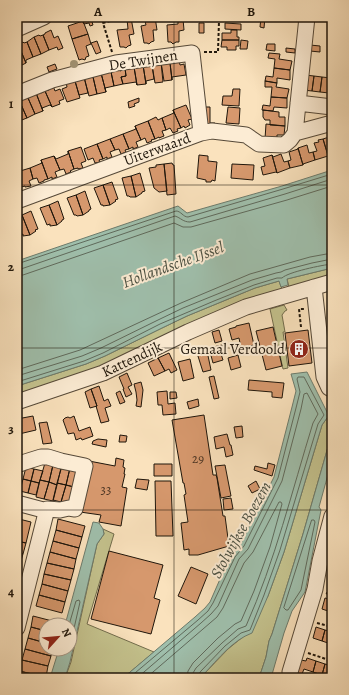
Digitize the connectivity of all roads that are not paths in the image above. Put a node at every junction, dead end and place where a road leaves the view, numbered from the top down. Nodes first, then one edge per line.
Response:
1 (44, 17) edge
2 (307, 17) edge
3 (17, 29) edge
4 (17, 94) edge
5 (298, 103) junction
6 (332, 107) edge
7 (332, 123) edge
8 (201, 133) junction
9 (295, 133) junction
10 (17, 201) edge
11 (332, 282) edge
12 (314, 287) junction
13 (329, 388) dead end
14 (17, 402) edge
15 (17, 466) edge
16 (17, 479) edge
17 (17, 503) edge
18 (47, 511) junction
19 (332, 516) edge
20 (17, 628) edge
21 (290, 678) edge

1 - 3 street
2 - 5 street
4 - 8 street, De Twijnen
5 - 6 street
5 - 9 street
7 - 9 street, Uiterwaard
8 - 9 street, Uiterwaard
8 - 10 street, Uiterwaard
11 - 12 street, Kattendijk
12 - 13 street
12 - 14 street, Kattendijk
15 - 16 street
15 - 18 street
17 - 18 street
18 - 20 street
19 - 21 street

